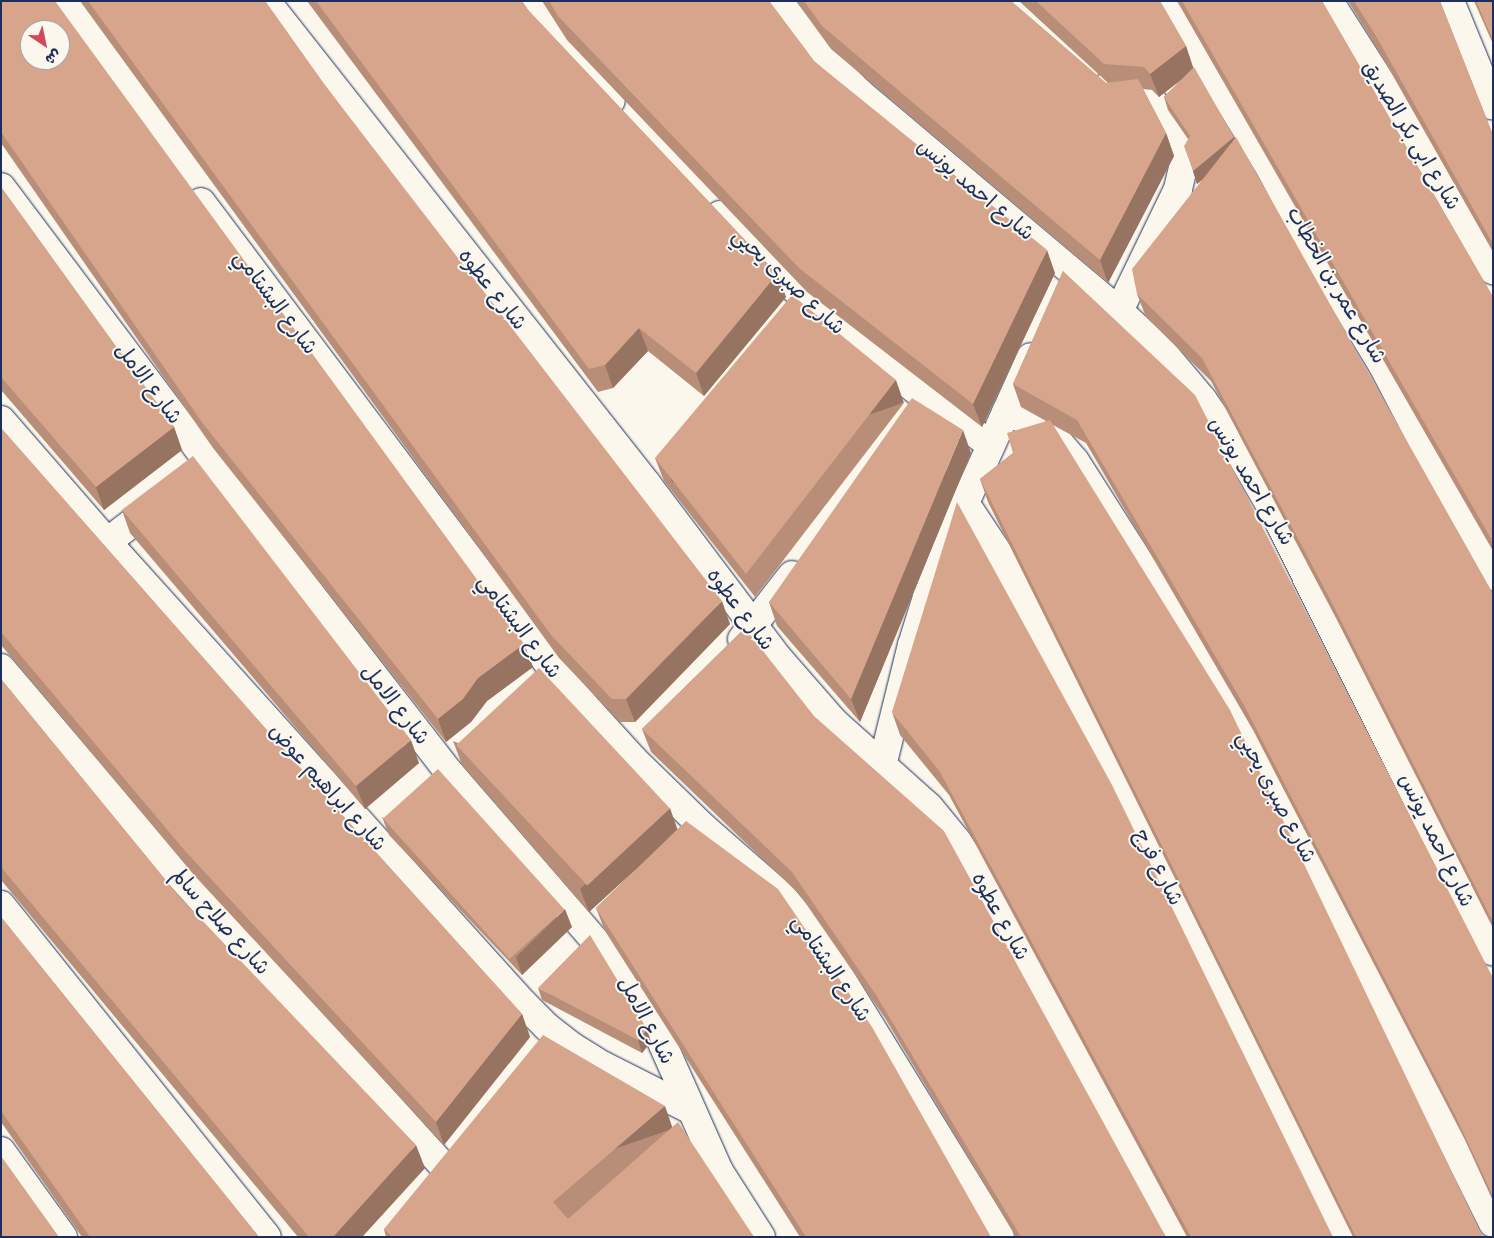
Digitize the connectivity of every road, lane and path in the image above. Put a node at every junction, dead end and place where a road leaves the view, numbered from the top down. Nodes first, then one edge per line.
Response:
1 (266, 1) edge
2 (532, 1) edge
3 (778, 1) edge
4 (1168, 1) edge
5 (1329, 1) edge
6 (1450, 1) edge
7 (1088, 70) edge
8 (1493, 106) edge
9 (629, 121) edge
10 (186, 183) edge
11 (1, 187) edge
12 (703, 198) edge
13 (1072, 269) junction
14 (1493, 270) edge
15 (1059, 296) edge
16 (1119, 311) junction
17 (1043, 332) edge
18 (926, 398) junction
19 (1006, 412) junction
20 (1, 420) edge
21 (908, 422) edge
22 (991, 445) junction
23 (666, 462) edge
24 (193, 475) junction
25 (647, 484) junction
26 (965, 503) junction
27 (107, 542) junction
28 (808, 554) edge
29 (1493, 576) edge
30 (754, 626) junction
31 (727, 656) edge
32 (1, 668) edge
33 (556, 674) junction
34 (535, 694) edge
35 (652, 738) edge
36 (470, 753) edge
37 (633, 758) junction
38 (882, 766) junction
39 (442, 779) junction
40 (398, 820) edge
41 (703, 827) junction
42 (376, 840) junction
43 (682, 847) edge
44 (1, 905) edge
45 (599, 929) junction
46 (1493, 952) edge
47 (571, 956) edge
48 (544, 983) edge
49 (523, 1003) junction
50 (560, 1037) junction
51 (541, 1058) edge
52 (693, 1117) junction
53 (674, 1142) edge
54 (464, 1146) edge
55 (1, 1151) edge
56 (445, 1168) junction
57 (428, 1191) edge
58 (1493, 1224) edge
59 (63, 1237) edge
60 (267, 1237) edge
61 (761, 1237) edge
62 (1000, 1237) edge
63 (1178, 1237) edge
64 (1345, 1237) edge

1 - 25 street, شارع عطوه
2 - 9 street
3 - 13 street, شارع احمد يونس
4 - 29 street, شارع عمر بن الخطاب
5 - 14 street, شارع ابى بكر الصديق
6 - 8 street
7 - 16 street
10 - 33 street, شارع البشتامي
11 - 24 street, شارع الامل
12 - 18 street, شارع صبرى يحيي
13 - 15 street
13 - 16 street, شارع احمد يونس
16 - 46 street, شارع احمد يونس
17 - 19 street
18 - 21 street
18 - 22 street, شارع صبرى يحيي
19 - 22 street
19 - 58 street, شارع صبرى يحيي
20 - 27 street, شارع ابراهيم عوض
22 - 26 street
23 - 25 street
24 - 27 street
24 - 39 street, شارع الامل
25 - 30 street, شارع عطوه
26 - 38 street
26 - 64 street, شارع فرج
27 - 42 street, شارع ابراهيم عوض
28 - 30 street
30 - 31 street
30 - 38 street, شارع عطوه
32 - 56 street, شارع صلاح سالم
33 - 34 street
33 - 37 street, شارع البشتامي
35 - 37 street
36 - 39 street
37 - 41 street, شارع البشتامي
38 - 63 street, شارع عطوه
39 - 45 street, شارع الامل
40 - 42 street
41 - 43 street
41 - 62 street, شارع البشتامي
42 - 49 street, شارع ابراهيم عوض
44 - 60 street
45 - 47 street
45 - 52 street, شارع الامل
48 - 49 street
49 - 50 street, شارع ابراهيم عوض
50 - 51 street
50 - 52 street, شارع ابراهيم عوض
52 - 53 street
52 - 61 street, شارع الامل
54 - 56 street
55 - 59 street
56 - 57 street

